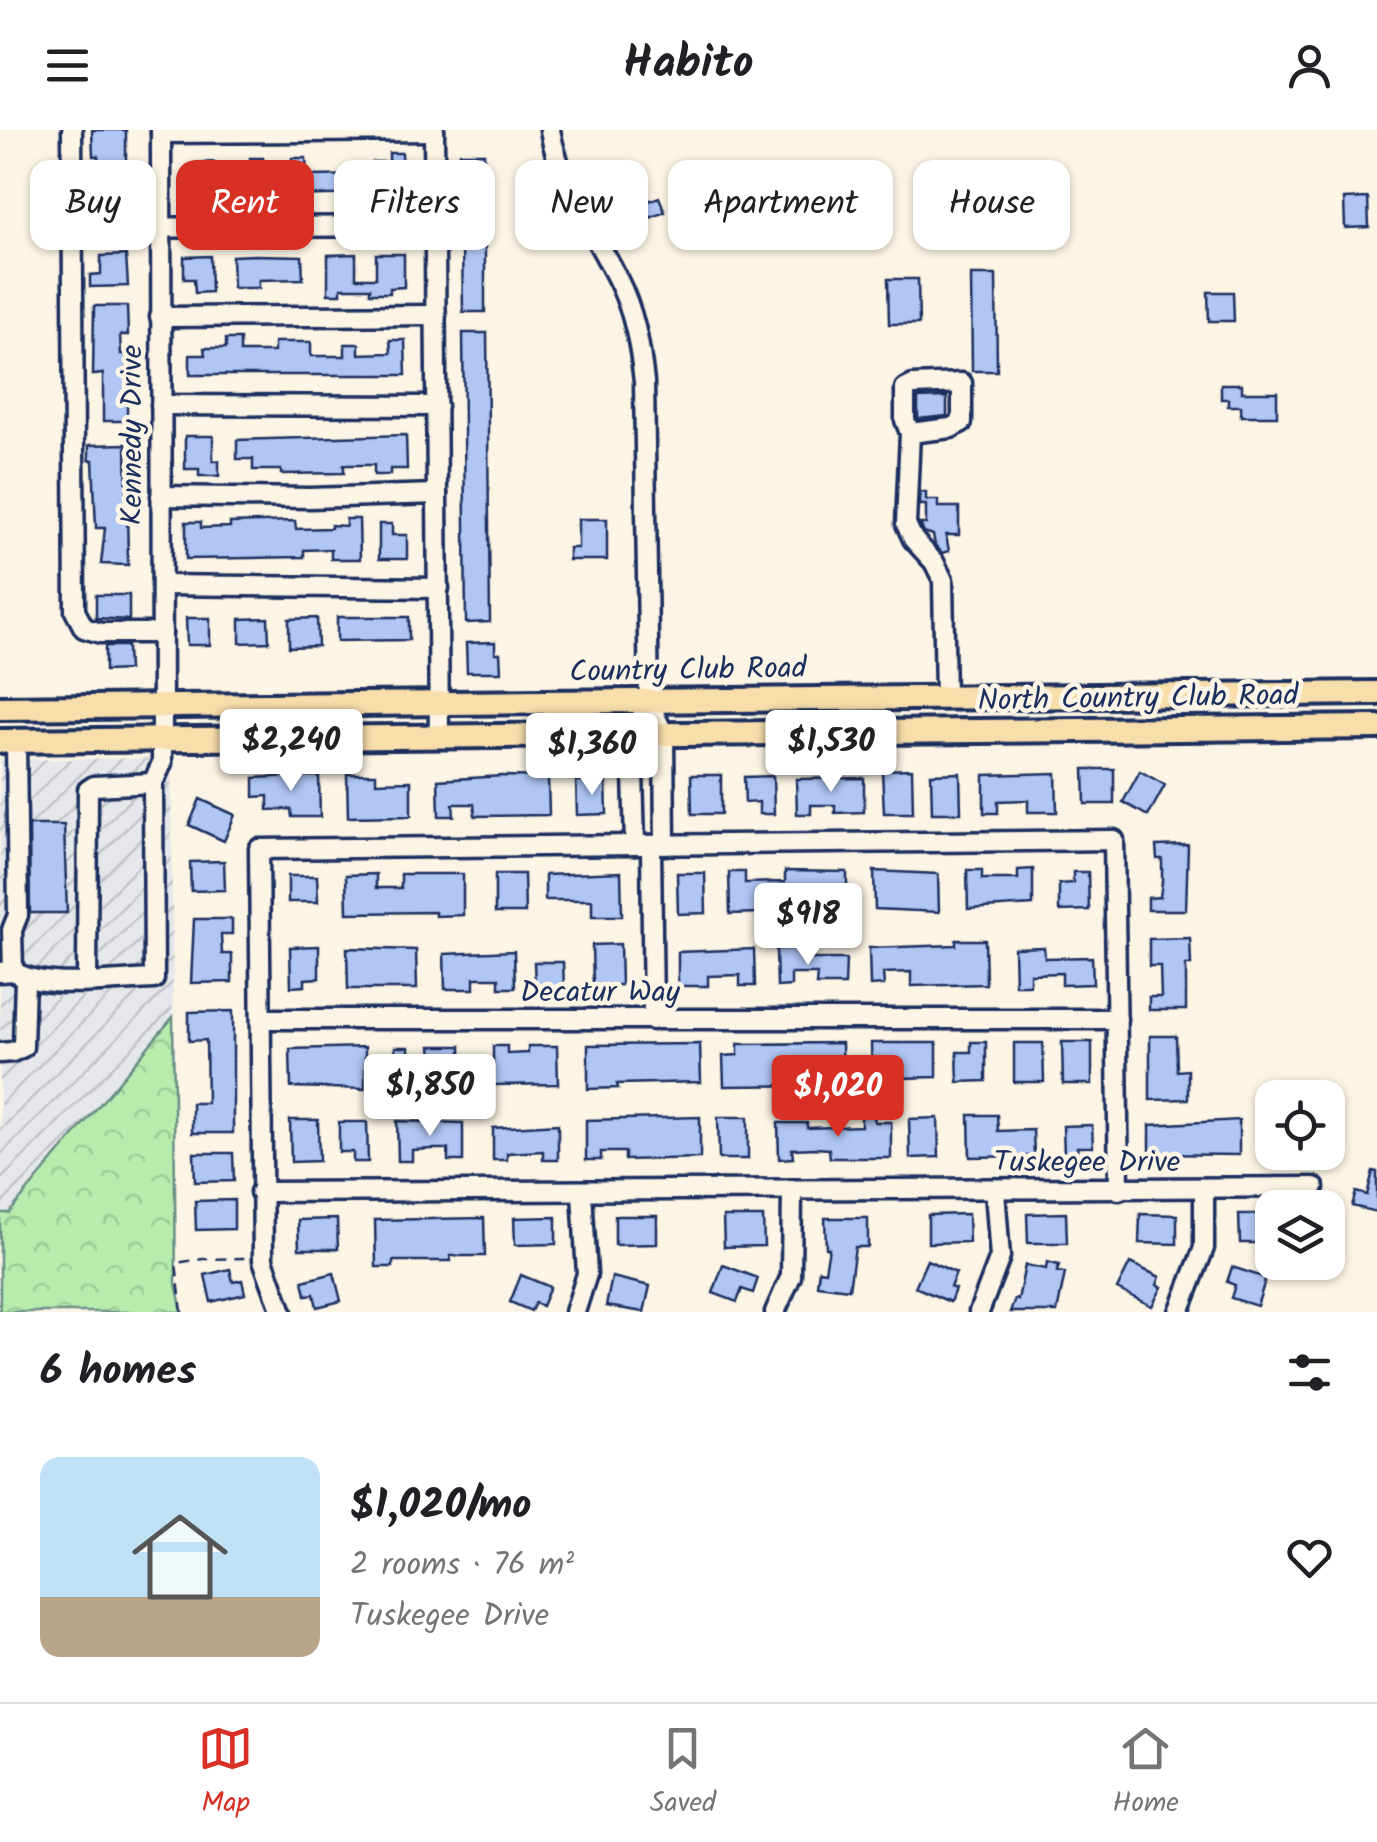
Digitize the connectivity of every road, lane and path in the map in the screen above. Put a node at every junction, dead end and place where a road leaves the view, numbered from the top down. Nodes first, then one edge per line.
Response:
1 (72, 130) edge
2 (550, 130) edge
3 (434, 131) edge
4 (161, 132) edge
5 (73, 160) edge
6 (435, 160) edge
7 (334, 226) edge
8 (156, 227) edge
9 (161, 227) junction
10 (75, 250) edge
11 (436, 250) edge
12 (436, 314) junction
13 (160, 317) junction
14 (161, 406) junction
15 (437, 406) junction
16 (910, 433) dead end
17 (437, 494) junction
18 (162, 496) junction
19 (162, 585) junction
20 (439, 588) junction
21 (162, 633) junction
22 (1377, 693) edge
23 (945, 698) junction
24 (648, 702) junction
25 (439, 704) junction
26 (0, 708) edge
27 (161, 708) junction
28 (1377, 726) edge
29 (946, 732) junction
30 (664, 735) junction
31 (632, 736) junction
32 (439, 738) junction
33 (161, 740) junction
34 (8, 741) edge
35 (153, 783) junction
36 (8, 804) edge
37 (650, 845) junction
38 (13, 974) edge
39 (87, 981) junction
40 (263, 1019) junction
41 (1117, 1019) junction
42 (653, 1020) junction
43 (0, 1053) edge
44 (1314, 1187) dead end
45 (1119, 1190) junction
46 (1204, 1190) junction
47 (995, 1191) junction
48 (260, 1192) junction
49 (582, 1192) junction
50 (792, 1192) junction
51 (263, 1258) junction
52 (182, 1312) edge
53 (282, 1312) edge
54 (575, 1312) edge
55 (775, 1312) edge
56 (979, 1312) edge
57 (1178, 1312) edge

1 - 5 street
2 - 24 street
3 - 4 street
3 - 6 street
4 - 9 street, Kennedy Drive
7 - 9 street
8 - 9 street
9 - 13 street, Kennedy Drive
10 - 21 street
11 - 12 street
12 - 13 street
12 - 15 street
13 - 14 street, Kennedy Drive
14 - 15 street
14 - 18 street, Kennedy Drive
15 - 17 street
16 - 23 street
17 - 18 street
17 - 20 street
18 - 19 street, Kennedy Drive
19 - 20 street
19 - 21 street, Kennedy Drive
20 - 25 street
21 - 27 street, Kennedy Drive
22 - 23 main road, Country Club Road
23 - 24 main road, Country Club Road
23 - 29 main road
24 - 25 main road, Country Club Road
24 - 30 street
24 - 31 street
25 - 27 main road, Country Club Road
25 - 32 street
26 - 27 main road, Country Club Road
27 - 33 street, Kennedy Drive
28 - 29 main road, North Country Club Road
29 - 30 main road, North Country Club Road
30 - 31 main road, North Country Club Road
30 - 37 street
31 - 32 main road, North Country Club Road
31 - 37 street
32 - 33 main road, North Country Club Road
33 - 34 main road, North Country Club Road
33 - 35 street, Kennedy Drive
34 - 36 street
35 - 39 street
35 - 39 street, Kennedy Drive
36 - 38 street
37 - 40 street
37 - 41 street
37 - 42 street
38 - 39 street
38 - 43 street
40 - 42 street, Decatur Way
40 - 48 street
41 - 42 street, Decatur Way
41 - 45 street
44 - 46 street, Tuskegee Drive
45 - 46 street, Tuskegee Drive
45 - 47 street, Tuskegee Drive
46 - 57 street
47 - 50 street, Tuskegee Drive
47 - 56 street
48 - 49 street, Tuskegee Drive
48 - 51 street
49 - 50 street, Tuskegee Drive
49 - 54 street
50 - 55 street
51 - 52 path
51 - 53 street

